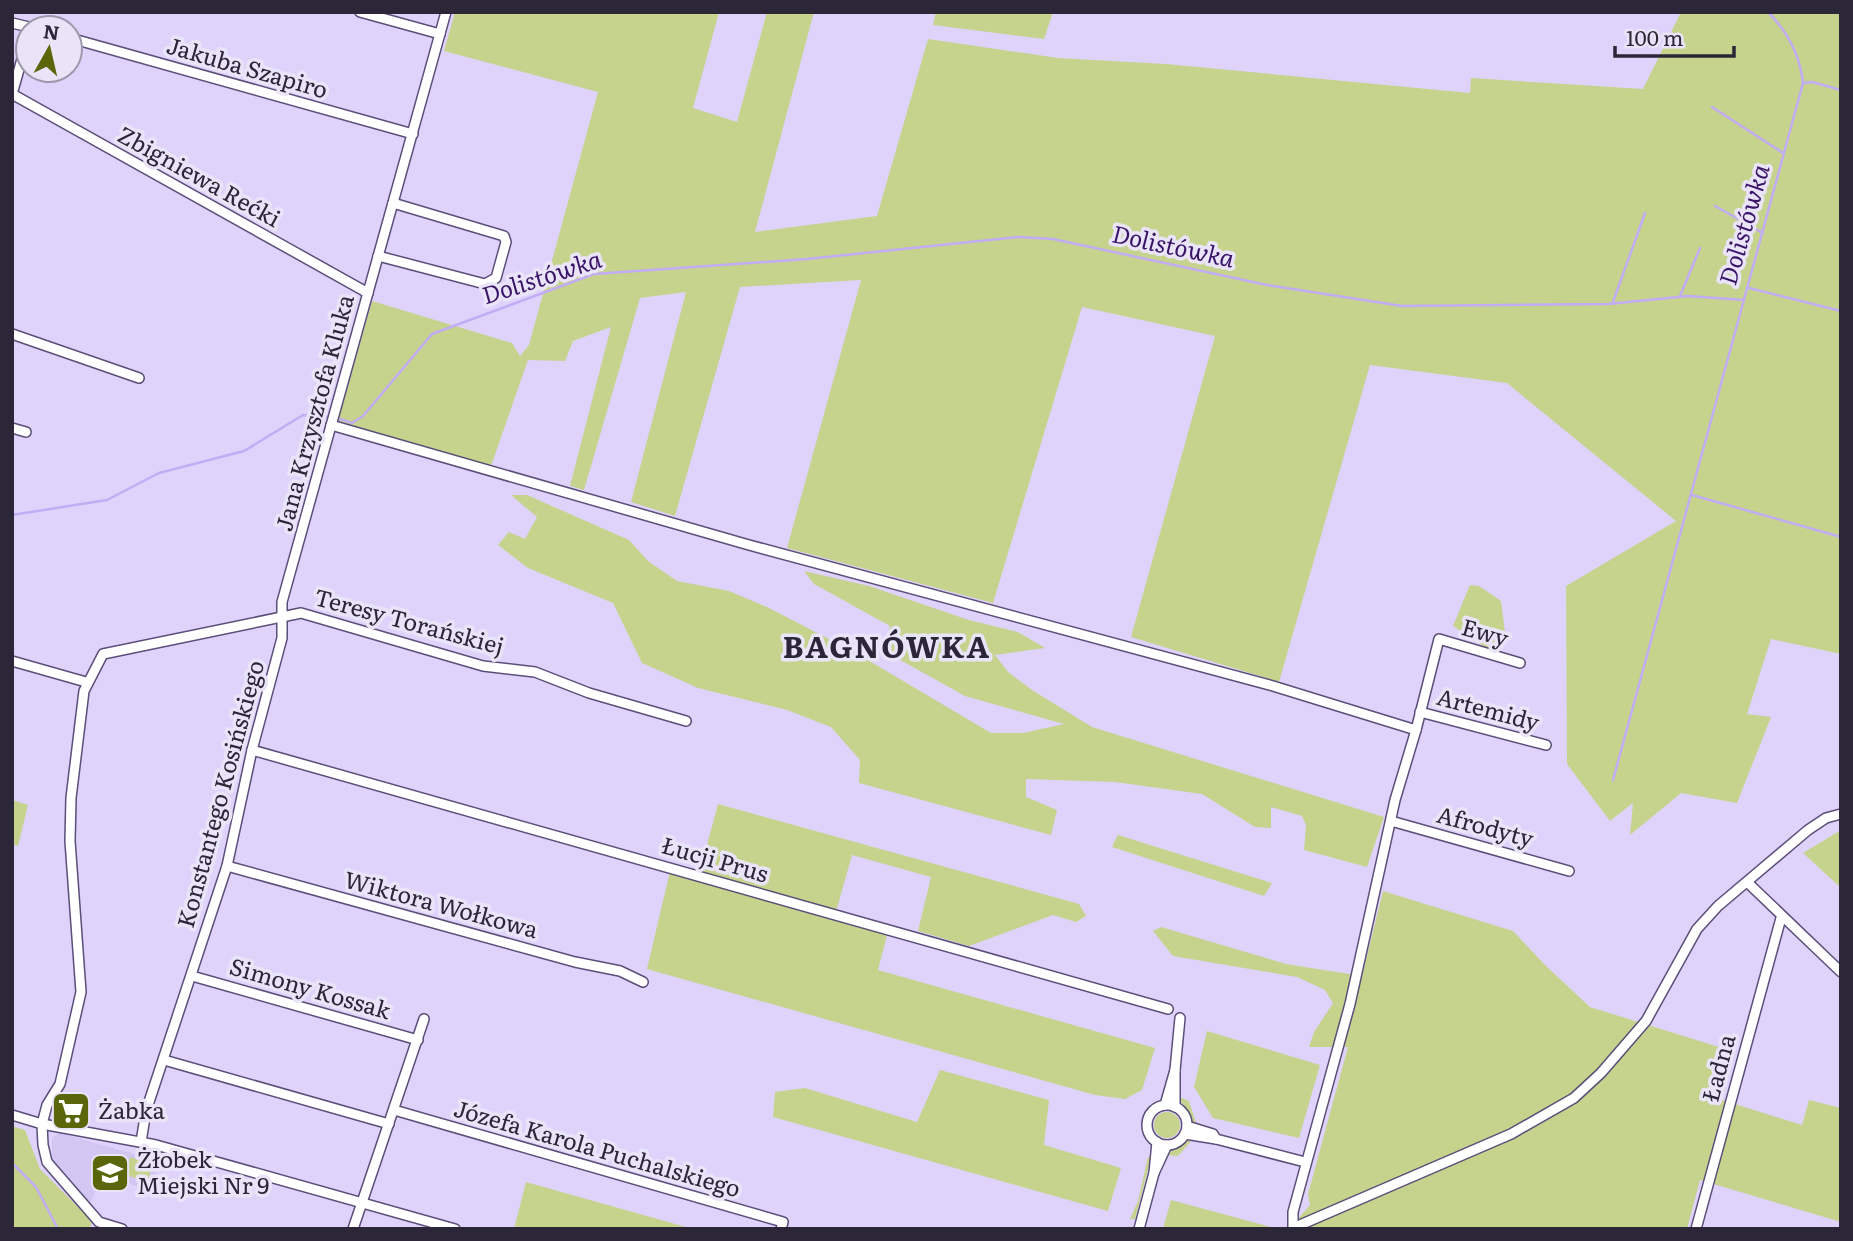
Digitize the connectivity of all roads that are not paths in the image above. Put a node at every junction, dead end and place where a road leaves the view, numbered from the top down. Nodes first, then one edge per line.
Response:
1 (14, 12) edge
2 (360, 12) edge
3 (446, 12) edge
4 (12, 20) edge
5 (440, 34) junction
6 (84, 42) edge
7 (12, 94) edge
8 (413, 134) junction
9 (393, 203) junction
10 (379, 256) junction
11 (368, 293) junction
12 (12, 334) edge
13 (139, 378) dead end
14 (331, 425) junction
15 (12, 428) edge
16 (26, 432) dead end
17 (282, 615) junction
18 (12, 661) edge
19 (1520, 663) dead end
20 (86, 682) junction
21 (1420, 712) junction
22 (686, 721) dead end
23 (1416, 730) junction
24 (1546, 745) dead end
25 (252, 750) junction
26 (1841, 814) edge
27 (1391, 821) junction
28 (227, 866) junction
29 (1569, 871) dead end
30 (1747, 882) junction
31 (1781, 918) junction
32 (1841, 972) edge
33 (192, 976) junction
34 (643, 982) dead end
35 (1168, 1009) dead end
36 (1180, 1018) dead end
37 (424, 1019) dead end
38 (418, 1040) junction
39 (164, 1060) junction
40 (1170, 1106) junction
41 (394, 1110) junction
42 (12, 1115) edge
43 (42, 1124) junction
44 (388, 1124) junction
45 (1186, 1130) junction
46 (141, 1142) junction
47 (1162, 1144) junction
48 (1305, 1162) junction
49 (362, 1203) junction
50 (122, 1229) edge
51 (353, 1229) edge
52 (455, 1229) edge
53 (781, 1229) edge
54 (1139, 1229) edge
55 (1696, 1229) edge

1 - 4 street
2 - 5 street
3 - 5 street, Jana Krzysztofa Kluka
5 - 8 street, Jana Krzysztofa Kluka
6 - 8 street, Jakuba Szapiro
7 - 11 street, Zbigniewa Rećki
8 - 9 street, Jana Krzysztofa Kluka
9 - 10 street, Jana Krzysztofa Kluka
9 - 10 street
10 - 11 street, Jana Krzysztofa Kluka
11 - 14 street, Jana Krzysztofa Kluka
12 - 13 street
14 - 17 street, Jana Krzysztofa Kluka
14 - 23 street
15 - 16 street
17 - 20 street
17 - 22 street, Teresy Torańskiej
17 - 25 street, Konstantego Kosińskiego
18 - 20 street
19 - 21 street, Ewy
20 - 43 street
21 - 23 street
21 - 24 street, Artemidy
23 - 27 street
25 - 28 street, Konstantego Kosińskiego
25 - 35 street, Łucji Prus
26 - 30 street
27 - 29 street, Afrodyty
27 - 48 street
28 - 33 street, Konstantego Kosińskiego
28 - 34 street, Wiktora Wołkowa
30 - 31 street
30 - 48 street
31 - 32 street
31 - 55 street, Ładna
33 - 38 street, Simony Kossak
33 - 39 street, Konstantego Kosińskiego
36 - 40 street
37 - 38 street
38 - 41 street
39 - 44 street
39 - 46 street, Konstantego Kosińskiego
40 - 45 street
40 - 47 street
41 - 44 street
41 - 53 street, Józefa Karola Puchalskiego
42 - 43 street
43 - 46 street
43 - 50 street
44 - 49 street
45 - 47 street
45 - 48 street
46 - 49 street
47 - 54 street
49 - 51 street
49 - 52 street

